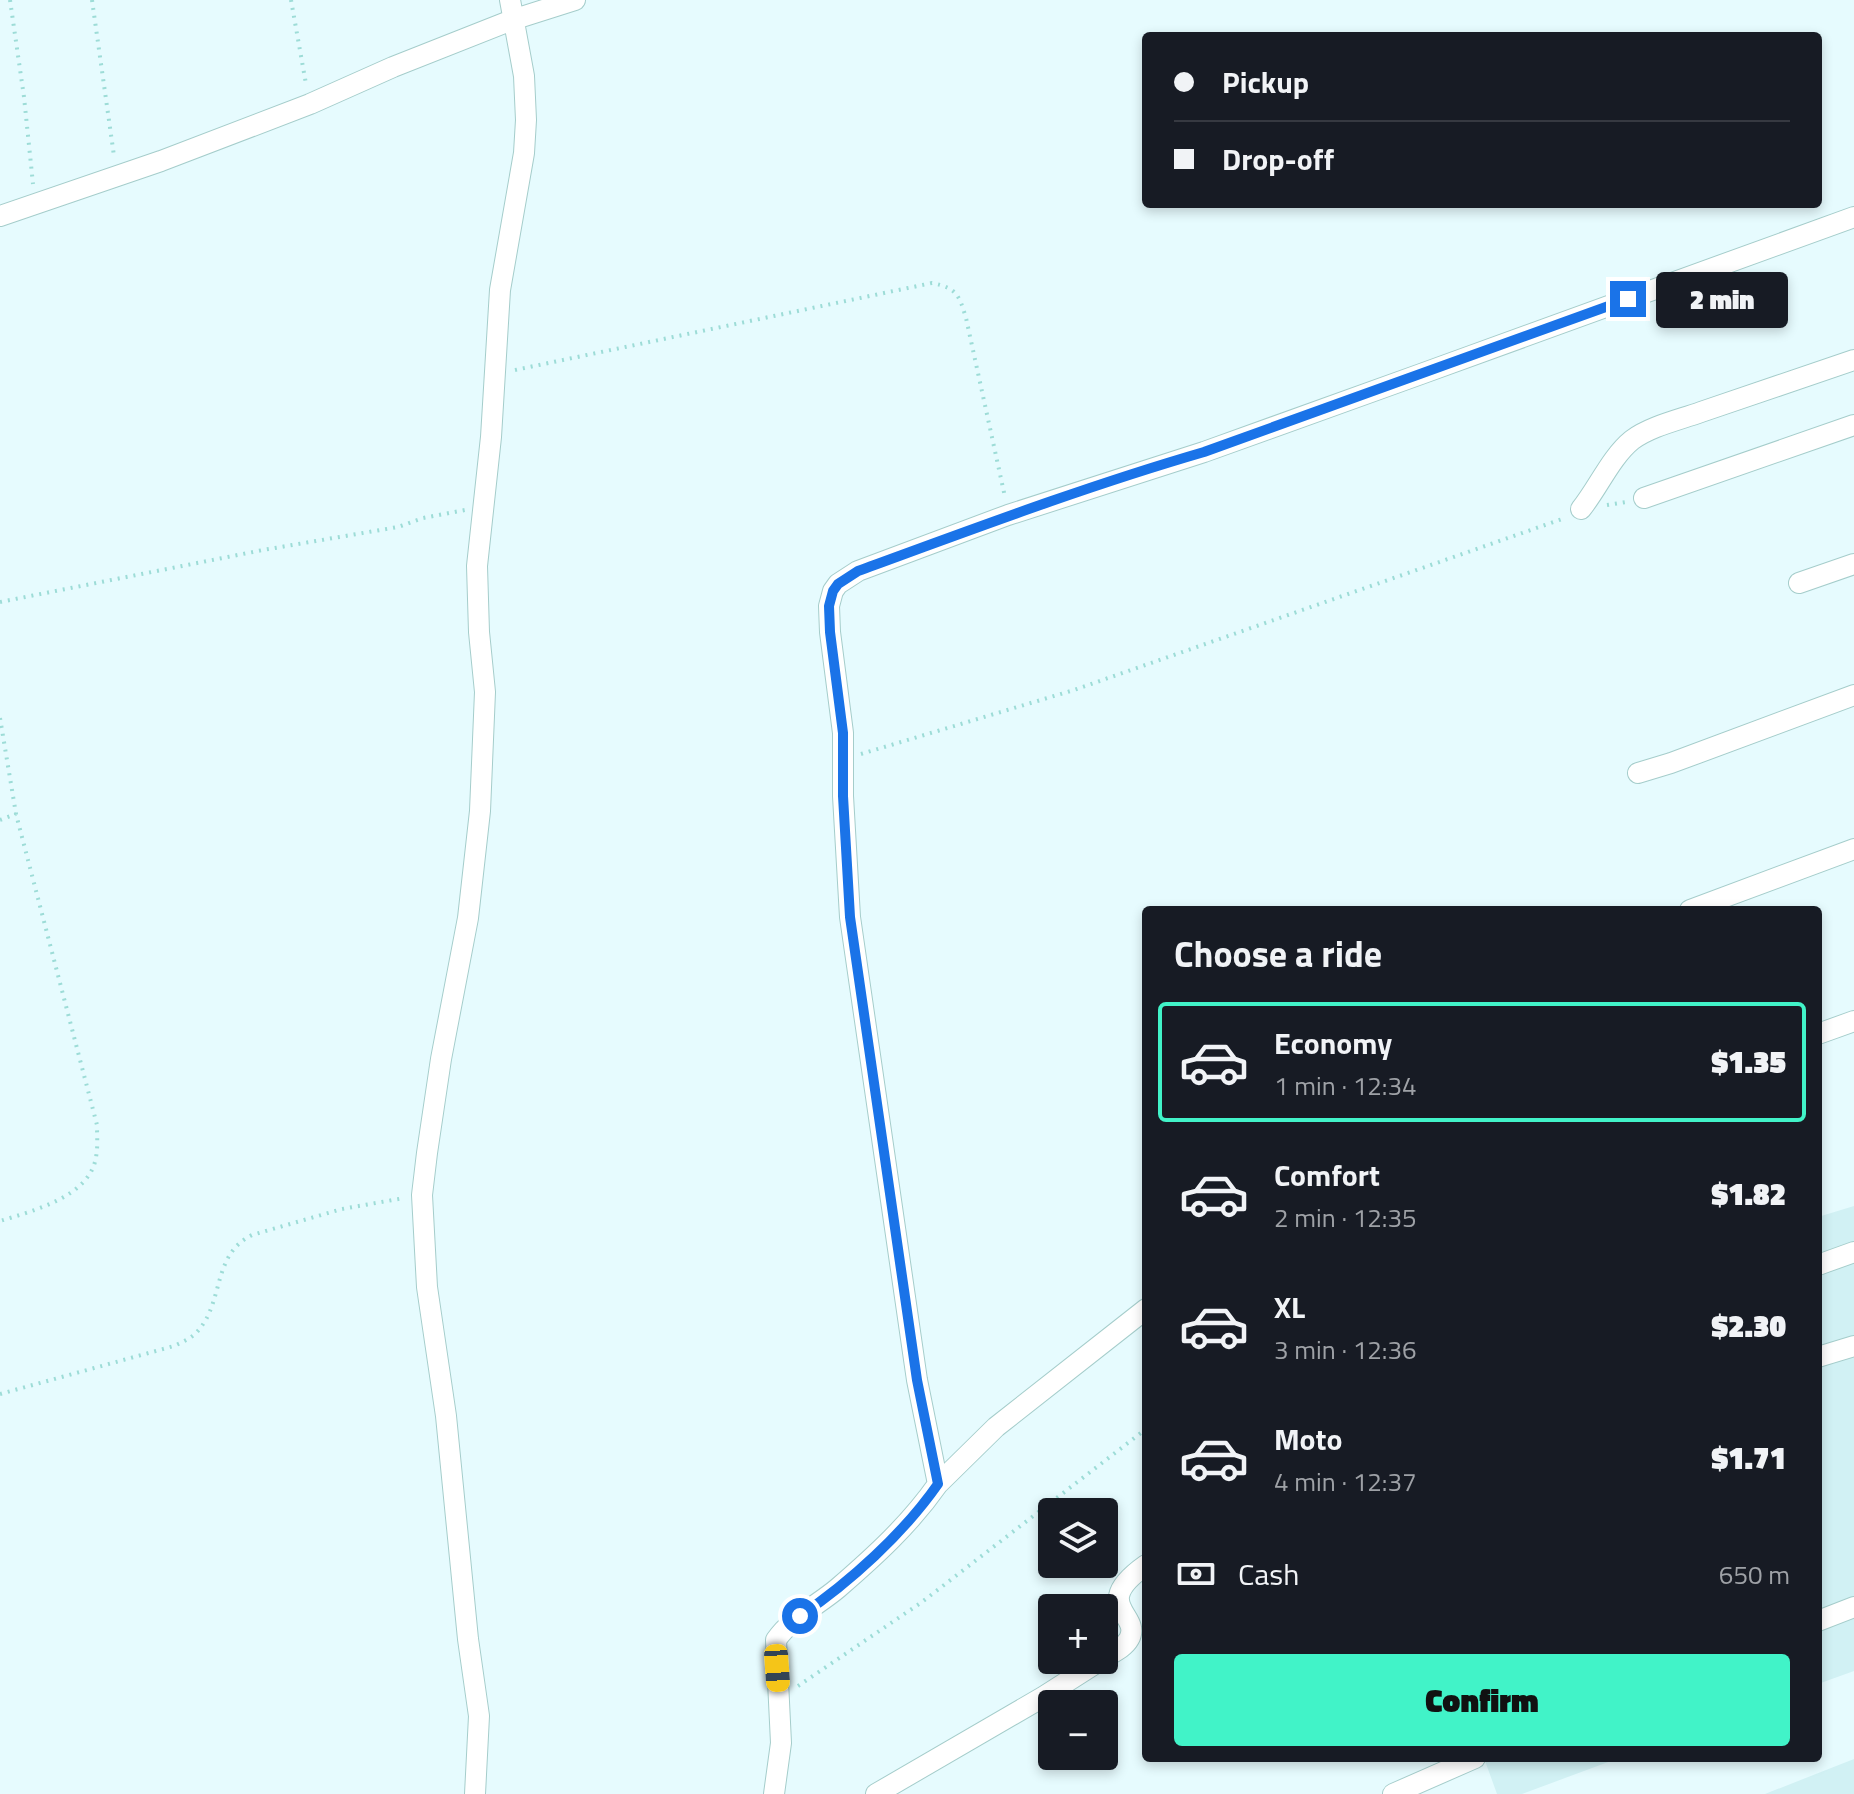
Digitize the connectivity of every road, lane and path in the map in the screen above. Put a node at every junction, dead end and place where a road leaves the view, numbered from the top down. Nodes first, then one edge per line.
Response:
1 (10, 0) edge
2 (92, 0) edge
3 (291, 0) edge
4 (575, 0) edge
5 (511, 10) edge
6 (310, 104) junction
7 (117, 177) junction
8 (35, 205) junction
9 (0, 216) edge
10 (1854, 217) edge
11 (1854, 360) edge
12 (493, 375) junction
13 (1854, 425) edge
14 (1644, 498) joint
15 (484, 507) junction
16 (1581, 509) junction
17 (1008, 515) junction
18 (1854, 564) edge
19 (1799, 583) dead end
20 (0, 602) edge
21 (1854, 695) edge
22 (0, 718) edge
23 (843, 760) junction
24 (1638, 773) dead end
25 (16, 814) junction
26 (0, 820) edge
27 (1854, 849) edge
28 (1701, 906) edge
29 (1854, 1021) edge
30 (1822, 1033) edge
31 (422, 1195) junction
32 (0, 1221) edge
33 (1854, 1252) edge
34 (1822, 1264) edge
35 (1142, 1312) edge
36 (1854, 1346) edge
37 (1822, 1356) edge
38 (0, 1394) edge
39 (1142, 1432) edge
40 (938, 1484) junction
41 (1142, 1568) edge
42 (1118, 1597) edge
43 (1118, 1597) edge
44 (1854, 1607) edge
45 (1822, 1619) edge
46 (1118, 1649) edge
47 (1079, 1674) edge
48 (779, 1698) junction
49 (1466, 1762) edge
50 (475, 1794) edge
51 (774, 1794) edge
52 (876, 1794) edge
53 (1393, 1794) edge

1 - 8 path
2 - 7 path
3 - 6 path
4 - 5 street
5 - 6 street
5 - 12 street
6 - 7 street
7 - 8 street
8 - 9 street
10 - 17 street
11 - 16 street
12 - 15 street
12 - 17 path
13 - 14 street
14 - 16 path
15 - 20 path
15 - 31 street
16 - 23 path
17 - 23 street
18 - 19 street
21 - 24 street
22 - 25 path
23 - 40 street
25 - 26 path
25 - 32 path
27 - 28 street
29 - 30 street
31 - 38 path
31 - 50 street
33 - 34 street
35 - 40 street
36 - 37 street
39 - 48 path
40 - 48 street
41 - 43 street
42 - 46 street
44 - 45 street
47 - 52 street
48 - 51 street
49 - 53 street

